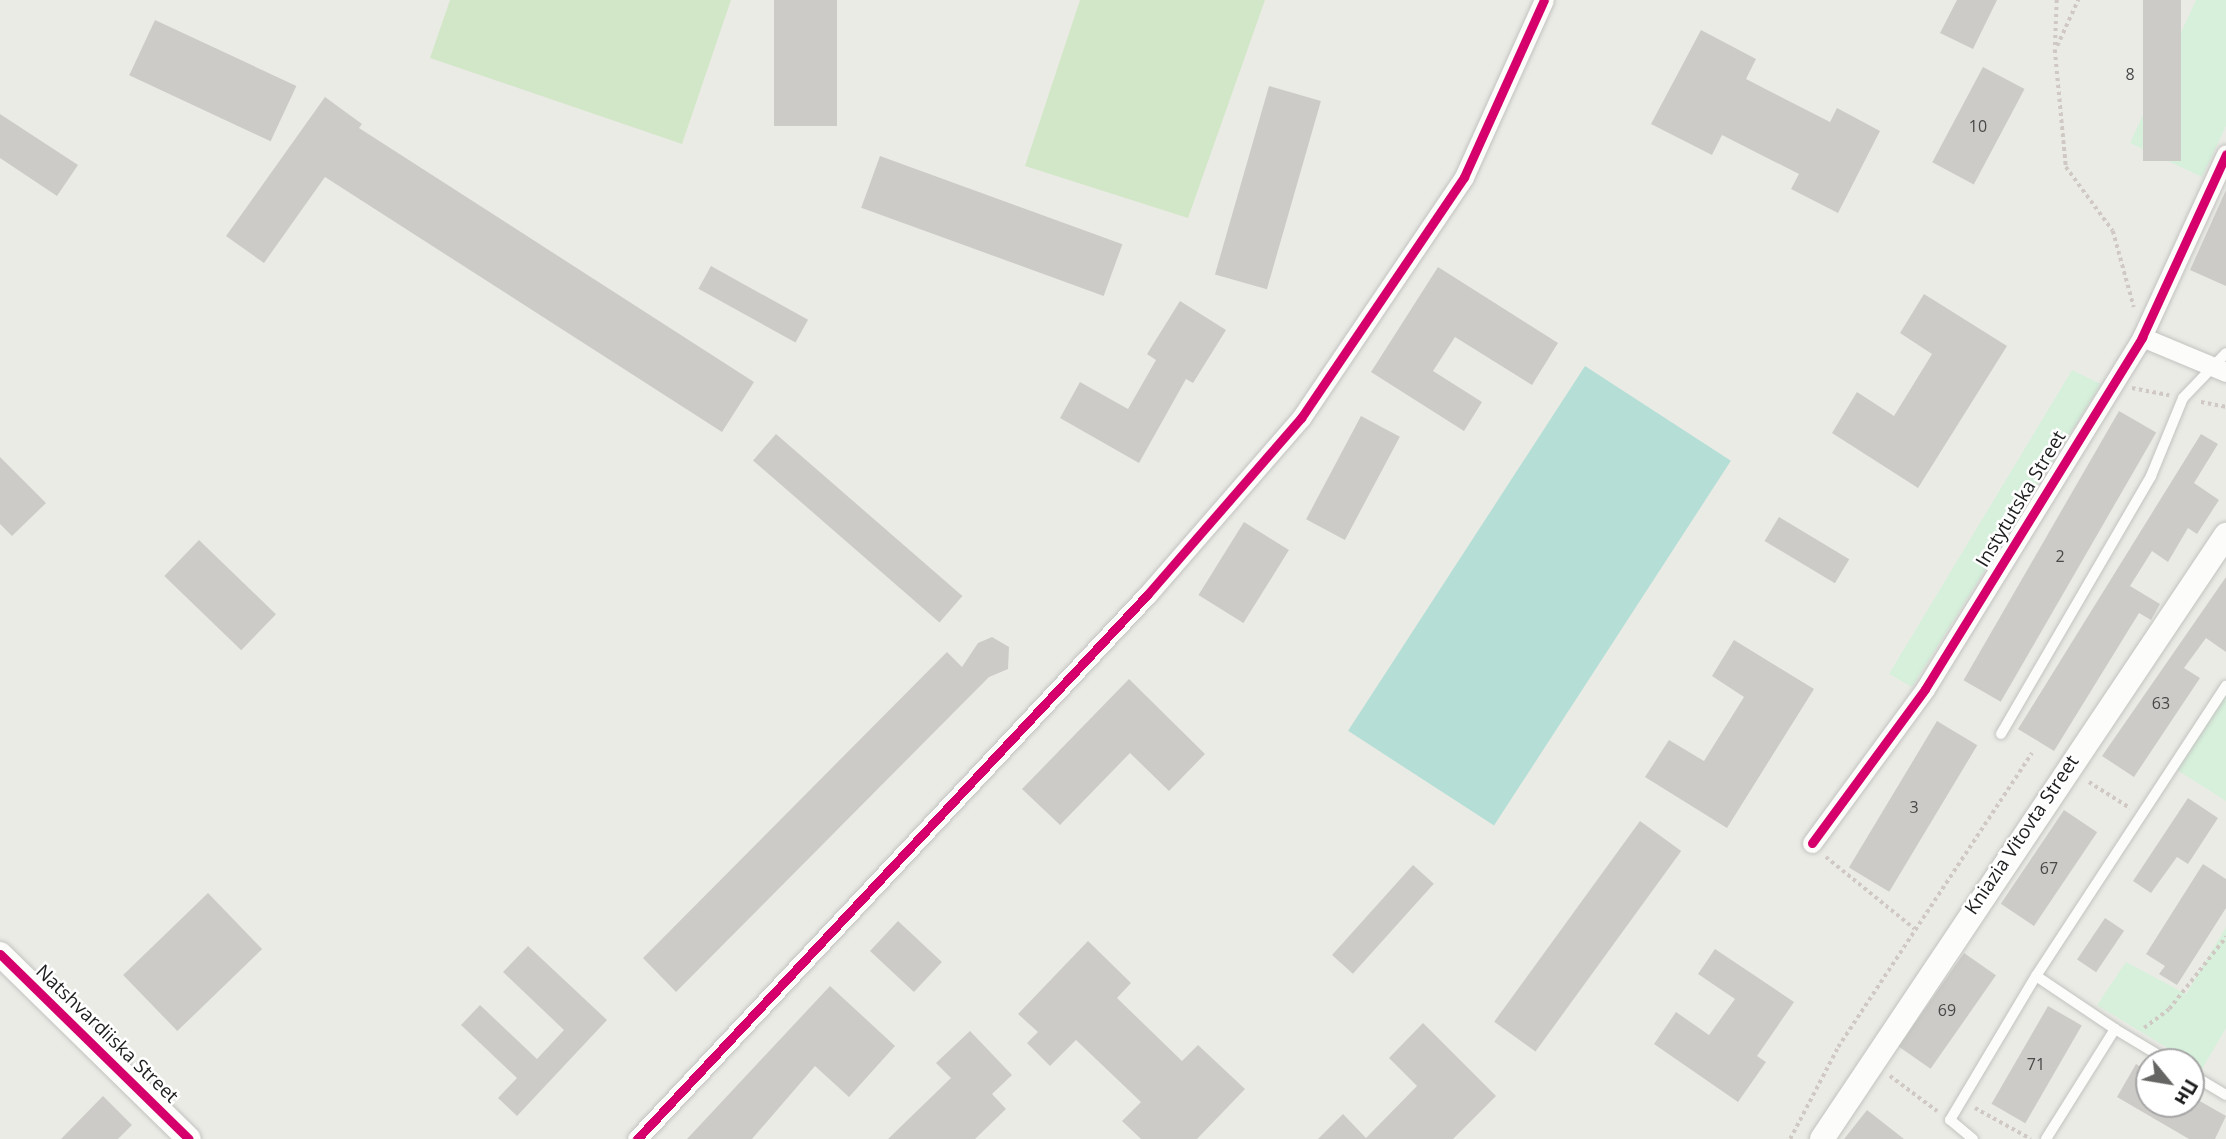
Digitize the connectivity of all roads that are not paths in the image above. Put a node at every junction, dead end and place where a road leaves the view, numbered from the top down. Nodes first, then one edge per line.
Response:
1 (1544, 0) edge
2 (2226, 154) edge
3 (2142, 337) junction
4 (2223, 365) edge
5 (2226, 535) edge
6 (2226, 686) edge
7 (2001, 734) dead end
8 (1812, 843) road end
9 (0, 954) edge
10 (2036, 976) junction
11 (2115, 1028) junction
12 (2146, 1048) edge
13 (2205, 1083) edge
14 (2226, 1096) edge
15 (189, 1139) edge
16 (637, 1139) edge
17 (1822, 1139) edge
18 (1973, 1139) edge
19 (2046, 1139) edge

1 - 16 street
2 - 3 street, Instytutska Street
3 - 4 street
3 - 8 street, Instytutska Street
4 - 7 lane
5 - 17 street, Kniazia Vitovta Street
6 - 10 lane
9 - 15 street, Natshvardiiska Street
10 - 11 lane
10 - 18 lane
11 - 12 lane
11 - 19 lane
13 - 14 lane

